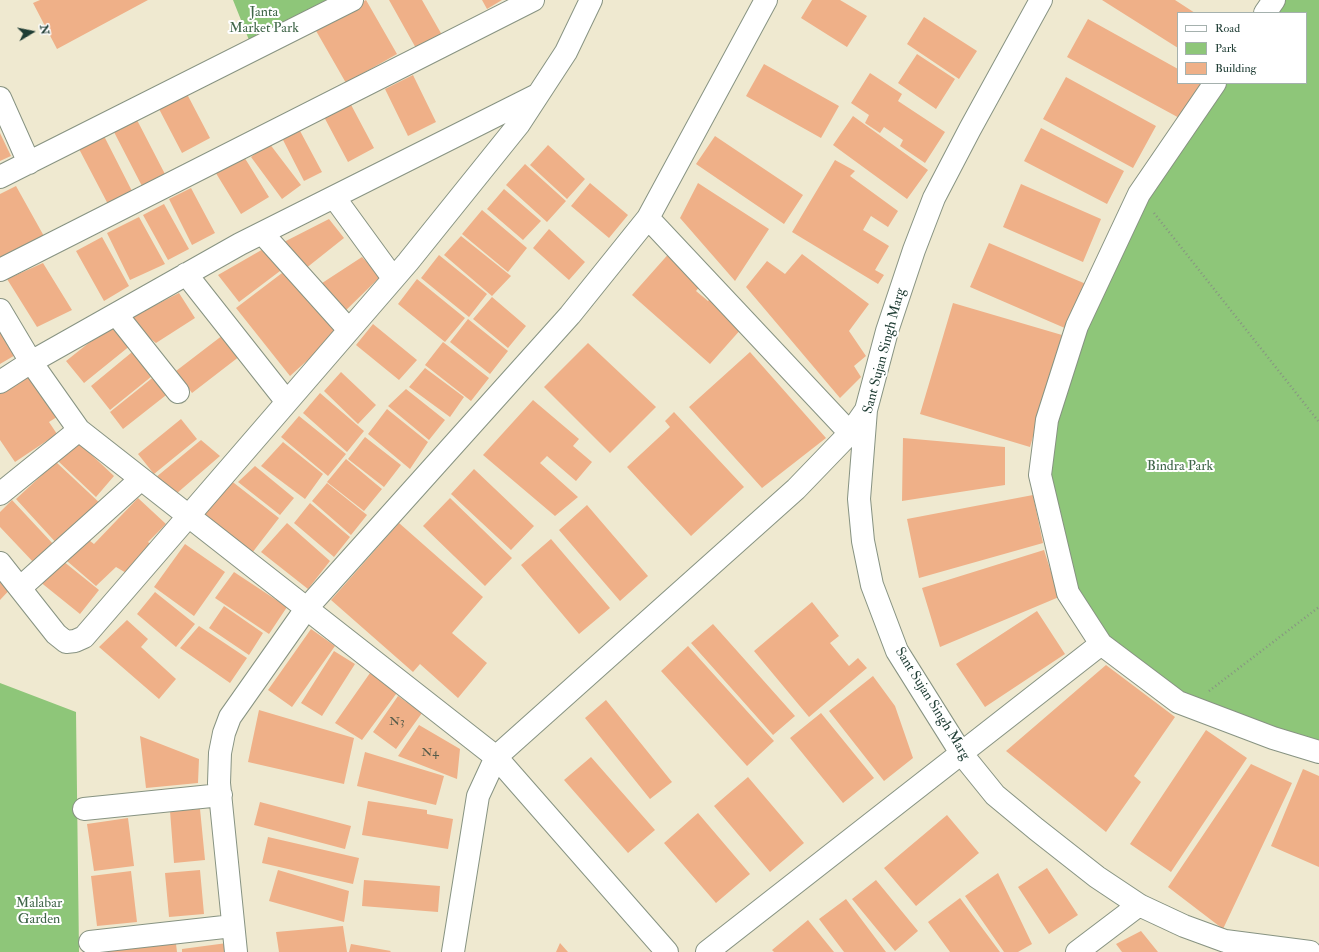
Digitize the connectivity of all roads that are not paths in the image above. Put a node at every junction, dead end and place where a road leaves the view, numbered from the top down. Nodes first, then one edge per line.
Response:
1 (352, 0) edge
2 (533, 0) edge
3 (591, 0) edge
4 (766, 0) edge
5 (1041, 0) edge
6 (1274, 0) edge
7 (1266, 12) edge
8 (1214, 84) edge
9 (537, 95) junction
10 (0, 98) edge
11 (29, 163) junction
12 (0, 177) edge
13 (334, 197) junction
14 (648, 218) junction
15 (262, 233) junction
16 (0, 270) edge
17 (186, 274) junction
18 (394, 278) junction
19 (0, 310) edge
20 (116, 314) junction
21 (349, 330) junction
22 (31, 362) junction
23 (0, 382) edge
24 (178, 392) dead end
25 (287, 402) junction
26 (866, 410) junction
27 (79, 430) junction
28 (850, 433) junction
29 (141, 479) junction
30 (0, 494) edge
31 (188, 516) junction
32 (0, 563) edge
33 (20, 588) junction
34 (306, 608) junction
35 (1101, 644) junction
36 (1319, 752) edge
37 (961, 753) junction
38 (496, 757) junction
39 (221, 795) junction
40 (84, 809) dead end
41 (1139, 905) junction
42 (233, 926) junction
43 (90, 942) dead end
44 (236, 952) edge
45 (453, 952) edge
46 (667, 952) edge
47 (707, 952) edge
48 (1077, 952) edge
49 (1310, 952) edge

1 - 11 street
2 - 16 street
3 - 9 street
4 - 14 street
5 - 26 street, Sant Sujan Singh Marg
6 - 7 street
8 - 35 street
9 - 13 street
9 - 18 street
10 - 11 street
11 - 12 street
13 - 15 street
13 - 18 street
14 - 28 street
14 - 34 street
15 - 17 street
15 - 21 street
17 - 20 street
17 - 25 street
18 - 21 street
19 - 22 street
20 - 22 street
20 - 24 street
21 - 25 street
22 - 23 street
22 - 27 street
25 - 31 street
26 - 28 street
26 - 37 street, Sant Sujan Singh Marg
27 - 29 street
27 - 30 street
28 - 38 street
29 - 31 street
29 - 33 street
31 - 33 street
31 - 34 street
32 - 33 street
34 - 38 street
34 - 39 street
35 - 36 street
35 - 37 street
37 - 41 street, Sant Sujan Singh Marg
37 - 47 street
38 - 45 street
38 - 46 street
39 - 40 street
39 - 42 street
41 - 48 street
41 - 49 street, Sant Sujan Singh Marg
42 - 43 street
42 - 44 street

